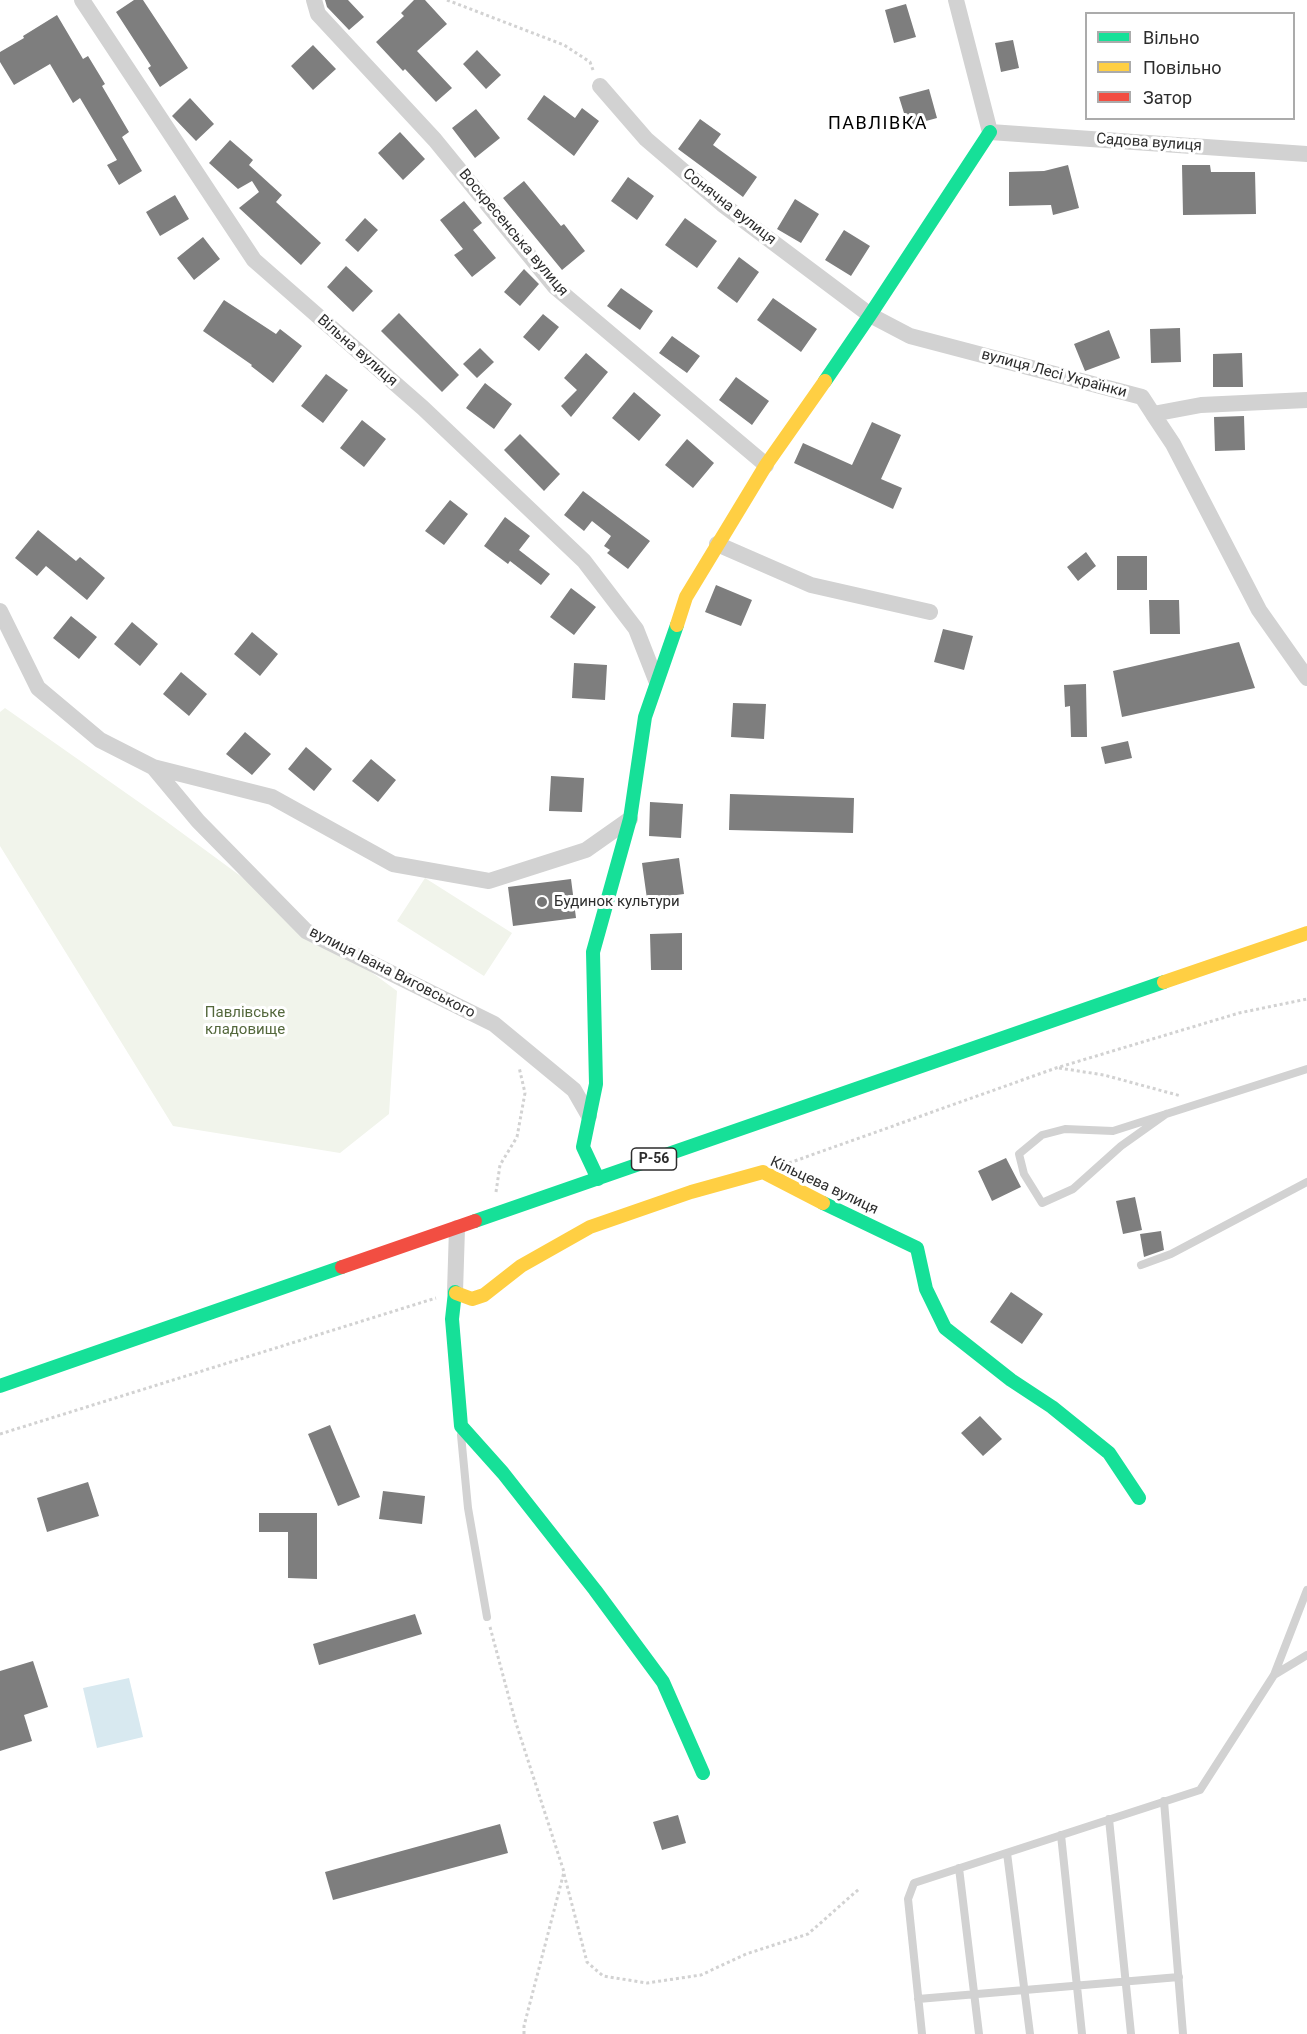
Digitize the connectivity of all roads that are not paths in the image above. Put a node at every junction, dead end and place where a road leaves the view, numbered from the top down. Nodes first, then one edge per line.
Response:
1 (82, 0) edge
2 (314, 0) edge
3 (956, 0) edge
4 (600, 86) road end
5 (990, 132) junction
6 (1307, 154) edge
7 (870, 315) junction
8 (1307, 400) edge
9 (1153, 414) junction
10 (766, 465) junction
11 (717, 543) junction
12 (0, 610) edge
13 (930, 612) dead end
14 (1307, 678) edge
15 (656, 680) junction
16 (153, 767) junction
17 (630, 819) junction
18 (1307, 933) edge
19 (1307, 1069) edge
20 (1166, 1114) junction
21 (590, 1116) junction
22 (598, 1179) junction
23 (1307, 1182) edge
24 (457, 1228) junction
25 (1141, 1265) dead end
26 (455, 1292) junction
27 (0, 1386) edge
28 (461, 1426) junction
29 (1140, 1498) dead end
30 (1307, 1590) edge
31 (487, 1617) road end
32 (1307, 1655) edge
33 (1274, 1675) junction
34 (703, 1773) dead end
35 (1164, 1802) junction
36 (1109, 1819) junction
37 (1061, 1835) junction
38 (1007, 1853) junction
39 (959, 1868) junction
40 (1179, 1977) junction
41 (1125, 1981) junction
42 (1077, 1984) junction
43 (1024, 1989) junction
44 (974, 1994) junction
45 (918, 1999) junction
46 (922, 2034) edge
47 (979, 2034) edge
48 (1030, 2034) edge
49 (1082, 2034) edge
50 (1131, 2034) edge
51 (1183, 2034) edge

1 - 15 street, Вільна вулиця
2 - 10 street, Воскресенська вулиця
3 - 5 street
4 - 7 street, Сонячна вулиця
5 - 6 street, Садова вулиця
5 - 7 street
7 - 9 street, вулиця Лесі Українки
7 - 10 street
8 - 9 street
9 - 14 street, вулиця Лесі Українки
10 - 11 street
11 - 13 street
11 - 15 street
12 - 16 street, вулиця Івана Виговського
15 - 17 street
16 - 17 street, вулиця Івана Виговського
16 - 21 street, вулиця Івана Виговського
17 - 21 street
18 - 22 street, Р-56
19 - 20 lane
20 - 20 lane
21 - 22 street
22 - 24 street, Р-56
23 - 25 lane
24 - 26 street
24 - 27 street, Р-56
26 - 28 street
26 - 29 street, Кільцева вулиця
28 - 31 lane
28 - 34 street
30 - 33 lane
32 - 33 lane
33 - 35 lane
35 - 36 lane
35 - 40 lane
36 - 37 lane
36 - 41 lane
37 - 38 lane
37 - 42 lane
38 - 39 lane
38 - 43 lane
39 - 44 lane
39 - 45 lane
40 - 41 lane
40 - 51 lane
41 - 42 lane
41 - 50 lane
42 - 43 lane
42 - 49 lane
43 - 44 lane
43 - 48 lane
44 - 45 lane
44 - 47 lane
45 - 46 lane

